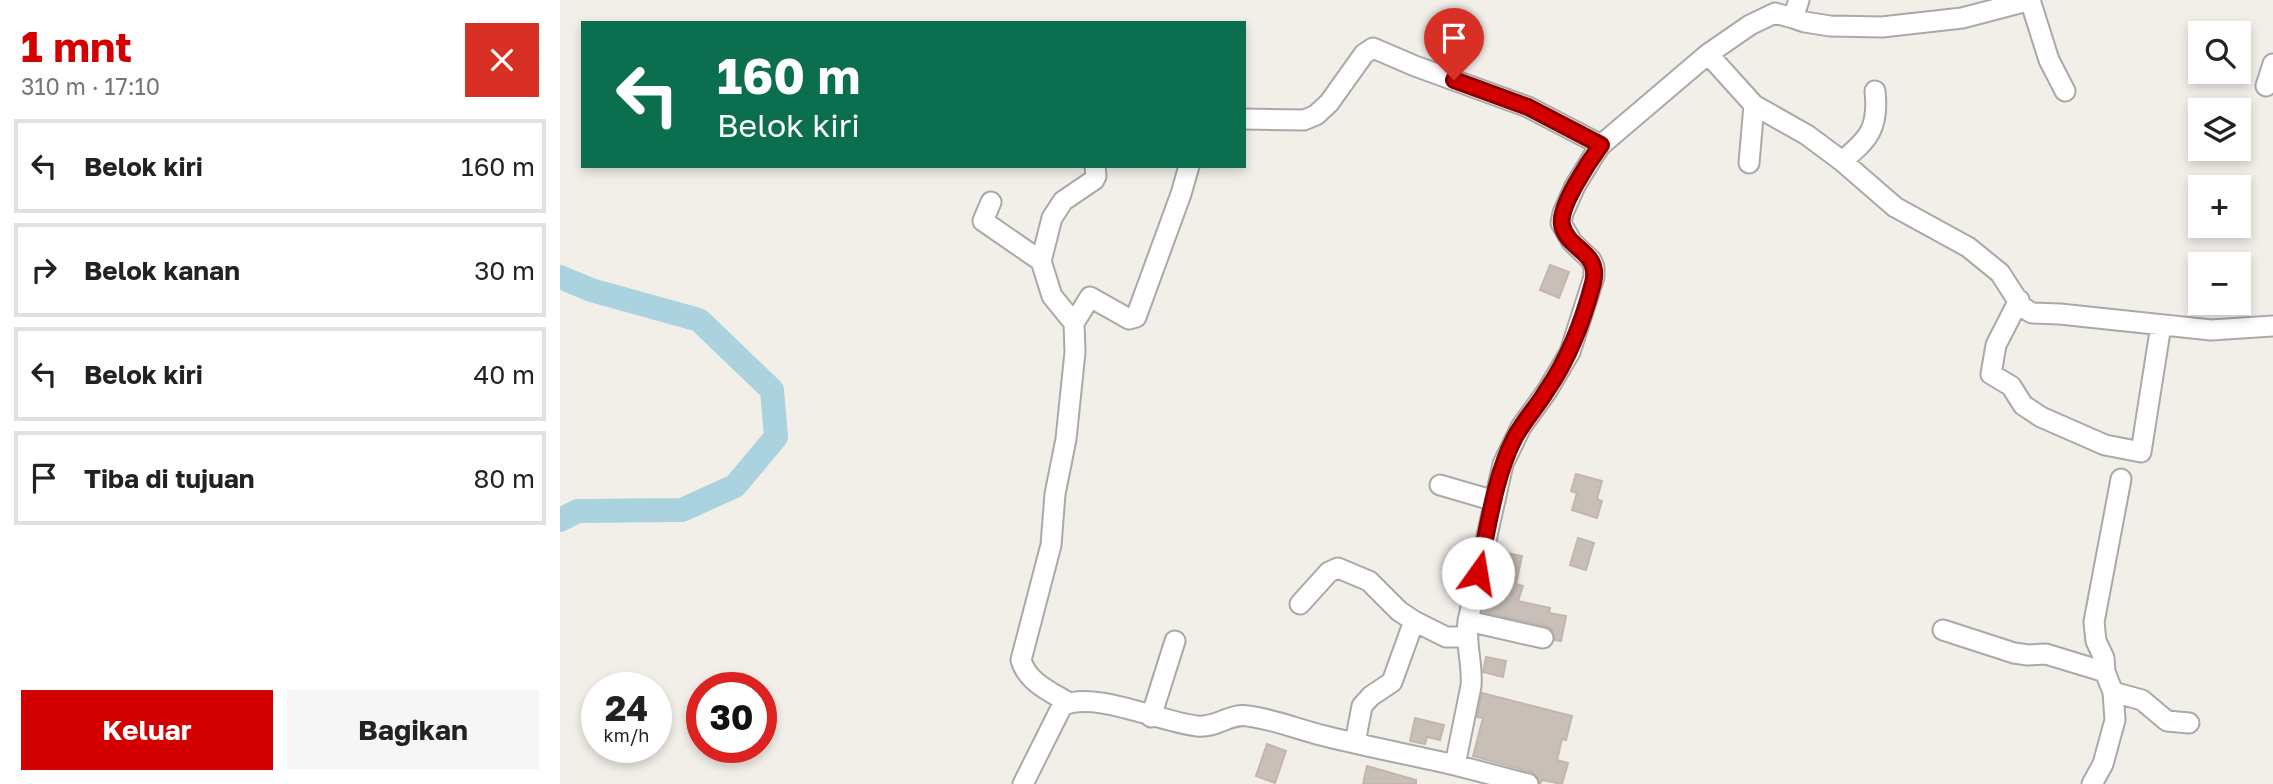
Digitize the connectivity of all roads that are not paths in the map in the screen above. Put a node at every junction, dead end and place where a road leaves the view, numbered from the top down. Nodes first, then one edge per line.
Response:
1 (2031, 0) edge
2 (1796, 9) edge
3 (1708, 54) junction
4 (2273, 64) edge
5 (2266, 86) dead end
6 (2065, 91) dead end
7 (1875, 92) dead end
8 (1754, 105) junction
9 (1246, 119) edge
10 (1601, 145) junction
11 (1842, 161) junction
12 (1749, 163) dead end
13 (1095, 168) edge
14 (1188, 168) edge
15 (991, 202) dead end
16 (1041, 261) junction
17 (2019, 300) junction
18 (1074, 323) junction
19 (2161, 325) junction
20 (2273, 326) edge
21 (2121, 479) dead end
22 (1440, 485) dead end
23 (1495, 500) junction
24 (1300, 604) dead end
25 (1414, 621) junction
26 (1466, 629) junction
27 (1943, 630) dead end
28 (1543, 638) dead end
29 (1175, 641) dead end
30 (2105, 672) junction
31 (2113, 692) junction
32 (1069, 703) junction
33 (1151, 717) junction
34 (2189, 723) dead end
35 (1355, 743) junction
36 (1455, 765) junction
37 (1023, 784) edge
38 (1528, 784) edge
39 (2092, 784) edge

1 - 2 street
1 - 6 street
2 - 3 street
3 - 8 street
3 - 10 street
4 - 5 street
7 - 11 street
8 - 11 street
8 - 12 street
9 - 10 street
10 - 23 street
11 - 17 street
13 - 16 street
14 - 18 street
15 - 16 street
16 - 18 street
17 - 19 street
17 - 19 street
18 - 32 street
19 - 20 street
21 - 30 street
22 - 23 street
23 - 26 street
24 - 25 street
25 - 26 street
25 - 35 street
26 - 28 street
26 - 36 street
27 - 30 street
29 - 33 street
30 - 31 street
31 - 34 street
31 - 39 street
32 - 33 street
32 - 37 street
33 - 35 street
35 - 36 street
36 - 38 street

